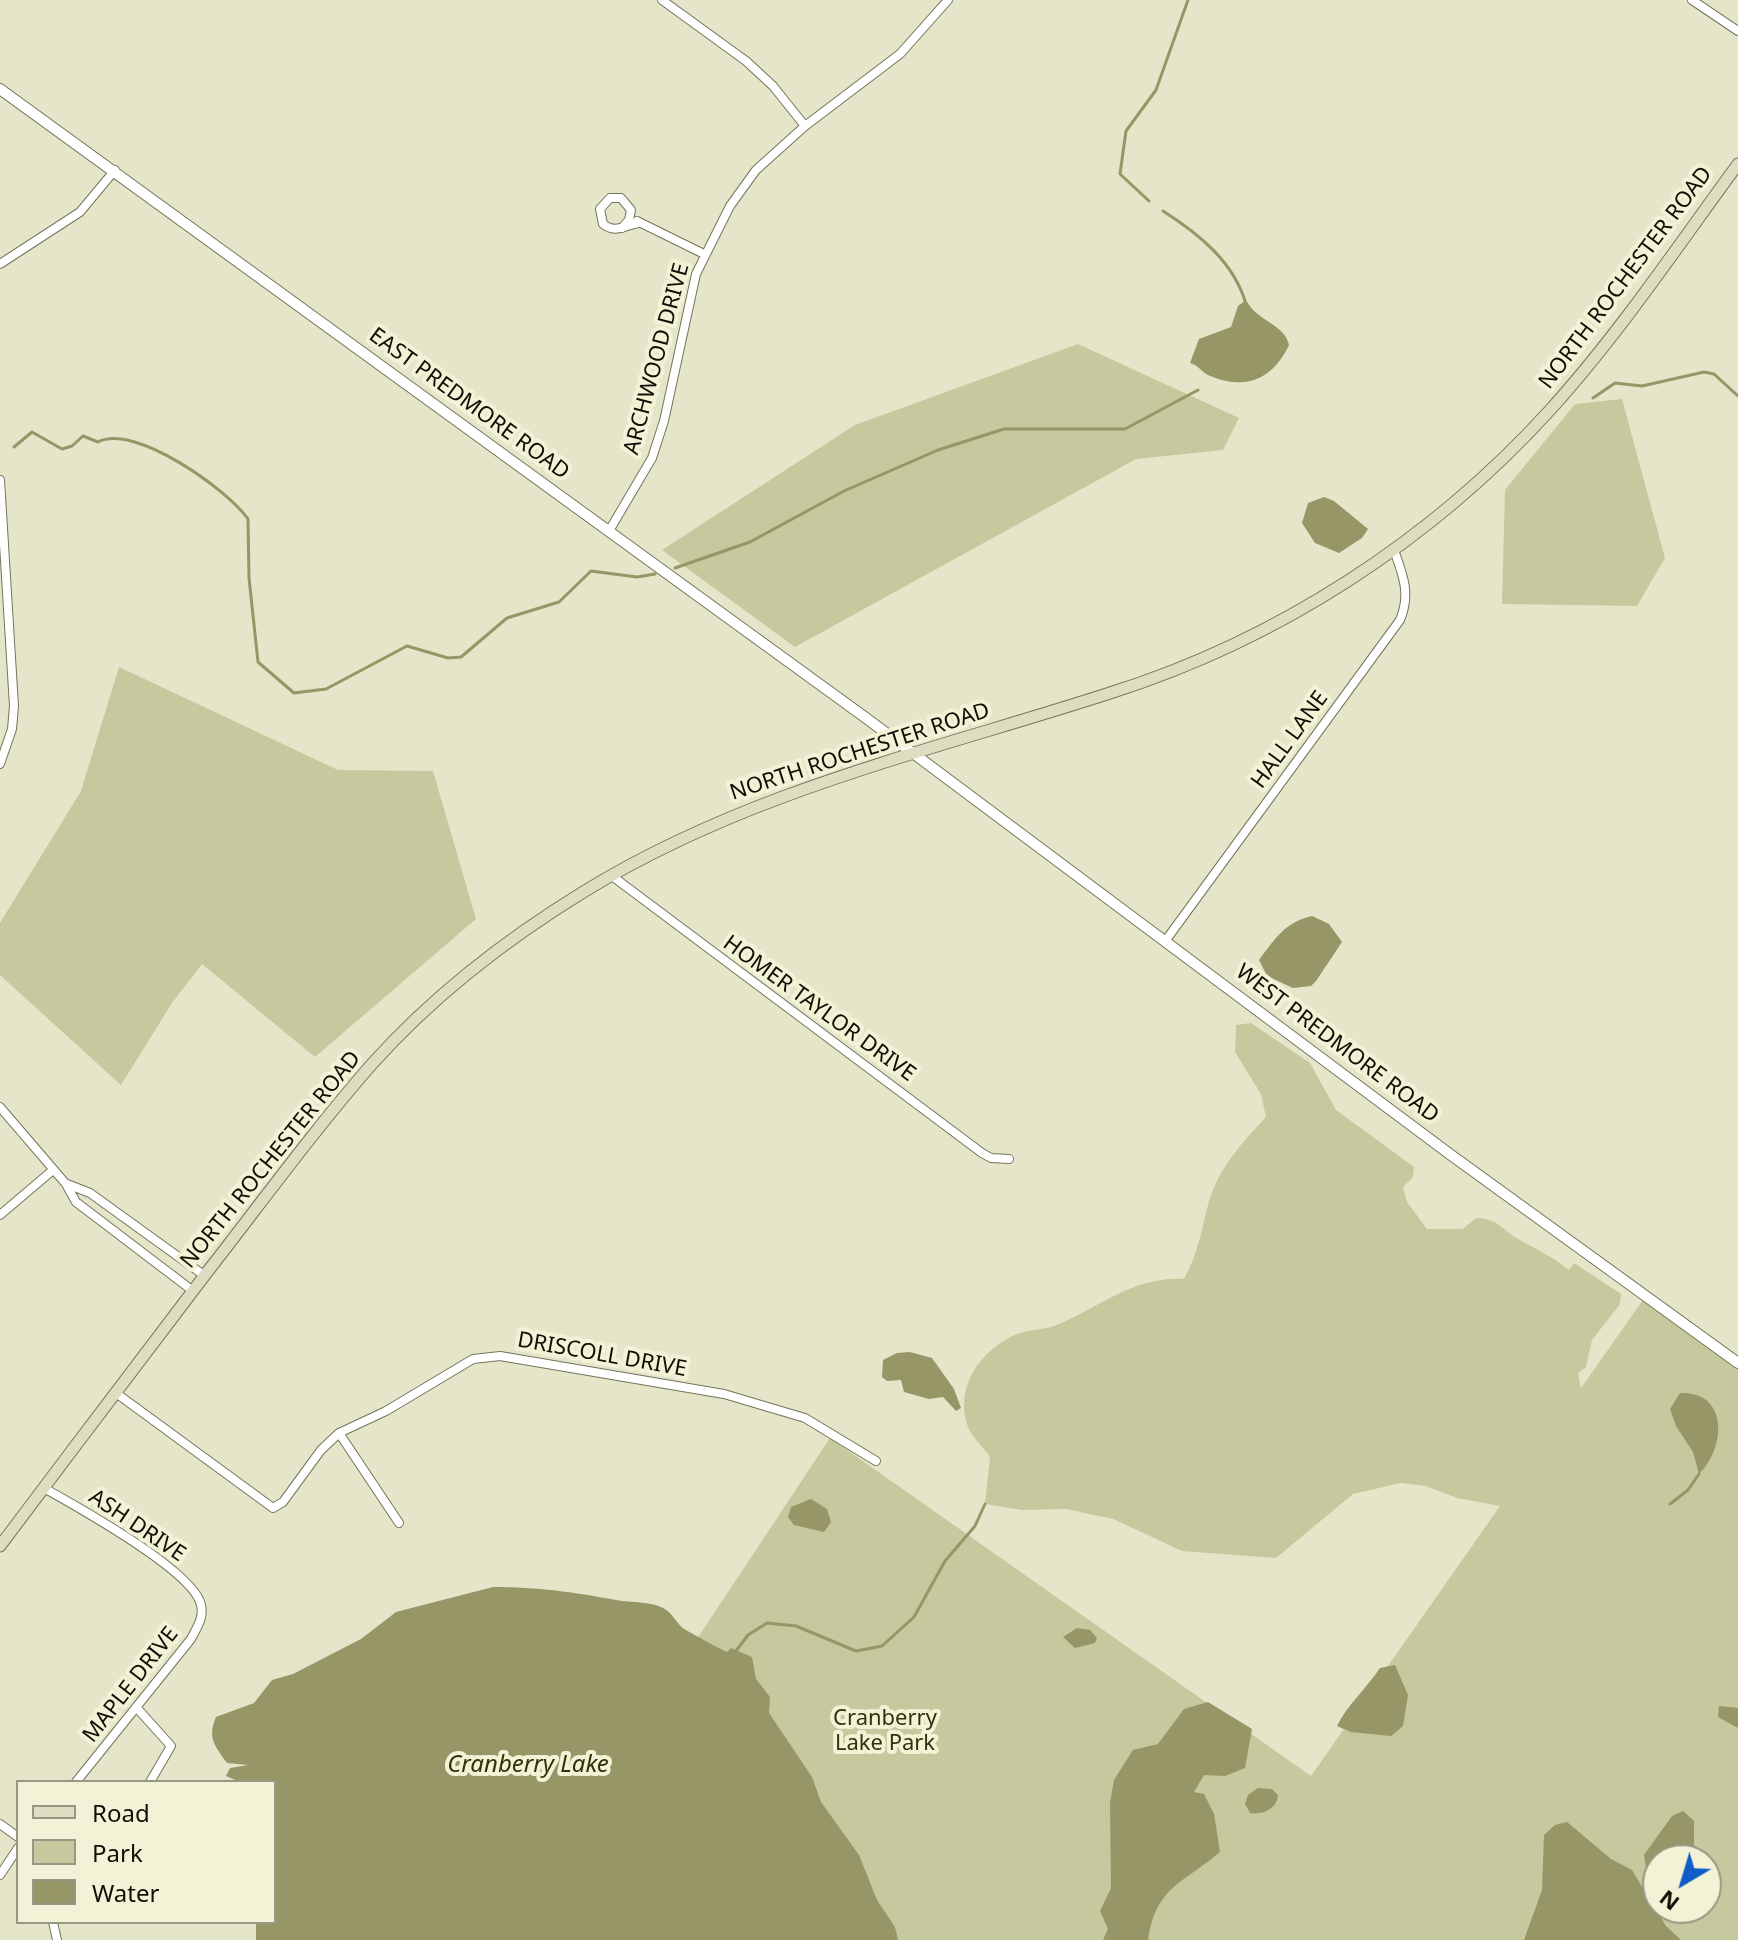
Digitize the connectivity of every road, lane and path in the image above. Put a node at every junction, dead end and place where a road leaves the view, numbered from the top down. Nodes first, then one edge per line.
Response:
1 (662, 0) edge
2 (948, 0) edge
3 (1692, 0) edge
4 (1738, 31) edge
5 (0, 89) edge
6 (805, 126) junction
7 (1738, 164) edge
8 (115, 170) junction
9 (631, 210) junction
10 (639, 223) junction
11 (622, 228) junction
12 (704, 254) junction
13 (0, 264) edge
14 (0, 480) edge
15 (609, 531) junction
16 (1394, 550) junction
17 (914, 753) junction
18 (0, 764) edge
19 (612, 876) junction
20 (1166, 940) junction
21 (0, 1107) edge
22 (1009, 1159) dead end
23 (53, 1170) junction
24 (66, 1184) junction
25 (0, 1215) edge
26 (205, 1276) junction
27 (193, 1291) junction
28 (1738, 1363) edge
29 (116, 1393) junction
30 (339, 1433) junction
31 (876, 1461) dead end
32 (44, 1488) junction
33 (399, 1523) dead end
34 (0, 1546) edge
35 (201, 1603) joint
36 (136, 1707) junction
37 (78, 1780) edge
38 (151, 1780) edge
39 (16, 1851) edge
40 (0, 1875) edge

1 - 6 street
2 - 6 street, ARCHWOOD DRIVE
3 - 4 street
5 - 8 street, EAST PREDMORE ROAD
6 - 12 street, ARCHWOOD DRIVE
7 - 16 main road, NORTH ROCHESTER ROAD
8 - 13 street
8 - 15 street, EAST PREDMORE ROAD
9 - 10 street
9 - 11 street
9 - 11 street
10 - 11 street
10 - 12 street
12 - 15 street, ARCHWOOD DRIVE
14 - 18 street
15 - 17 street, EAST PREDMORE ROAD
16 - 17 main road, NORTH ROCHESTER ROAD
16 - 20 street, HALL LANE
17 - 19 main road, NORTH ROCHESTER ROAD
17 - 20 street, WEST PREDMORE ROAD
19 - 22 street, HOMER TAYLOR DRIVE
19 - 26 main road, NORTH ROCHESTER ROAD
20 - 28 street, WEST PREDMORE ROAD
21 - 23 street
23 - 24 street
23 - 25 street
24 - 26 street
24 - 27 street
26 - 27 main road, NORTH ROCHESTER ROAD
27 - 29 main road, NORTH ROCHESTER ROAD
29 - 30 street, DRISCOLL DRIVE
29 - 32 main road, NORTH ROCHESTER ROAD
30 - 31 street, DRISCOLL DRIVE
30 - 33 street
32 - 34 main road, NORTH ROCHESTER ROAD
32 - 35 street, ASH DRIVE
35 - 36 street, MAPLE DRIVE
36 - 37 street, MAPLE DRIVE
36 - 38 street
39 - 40 street

